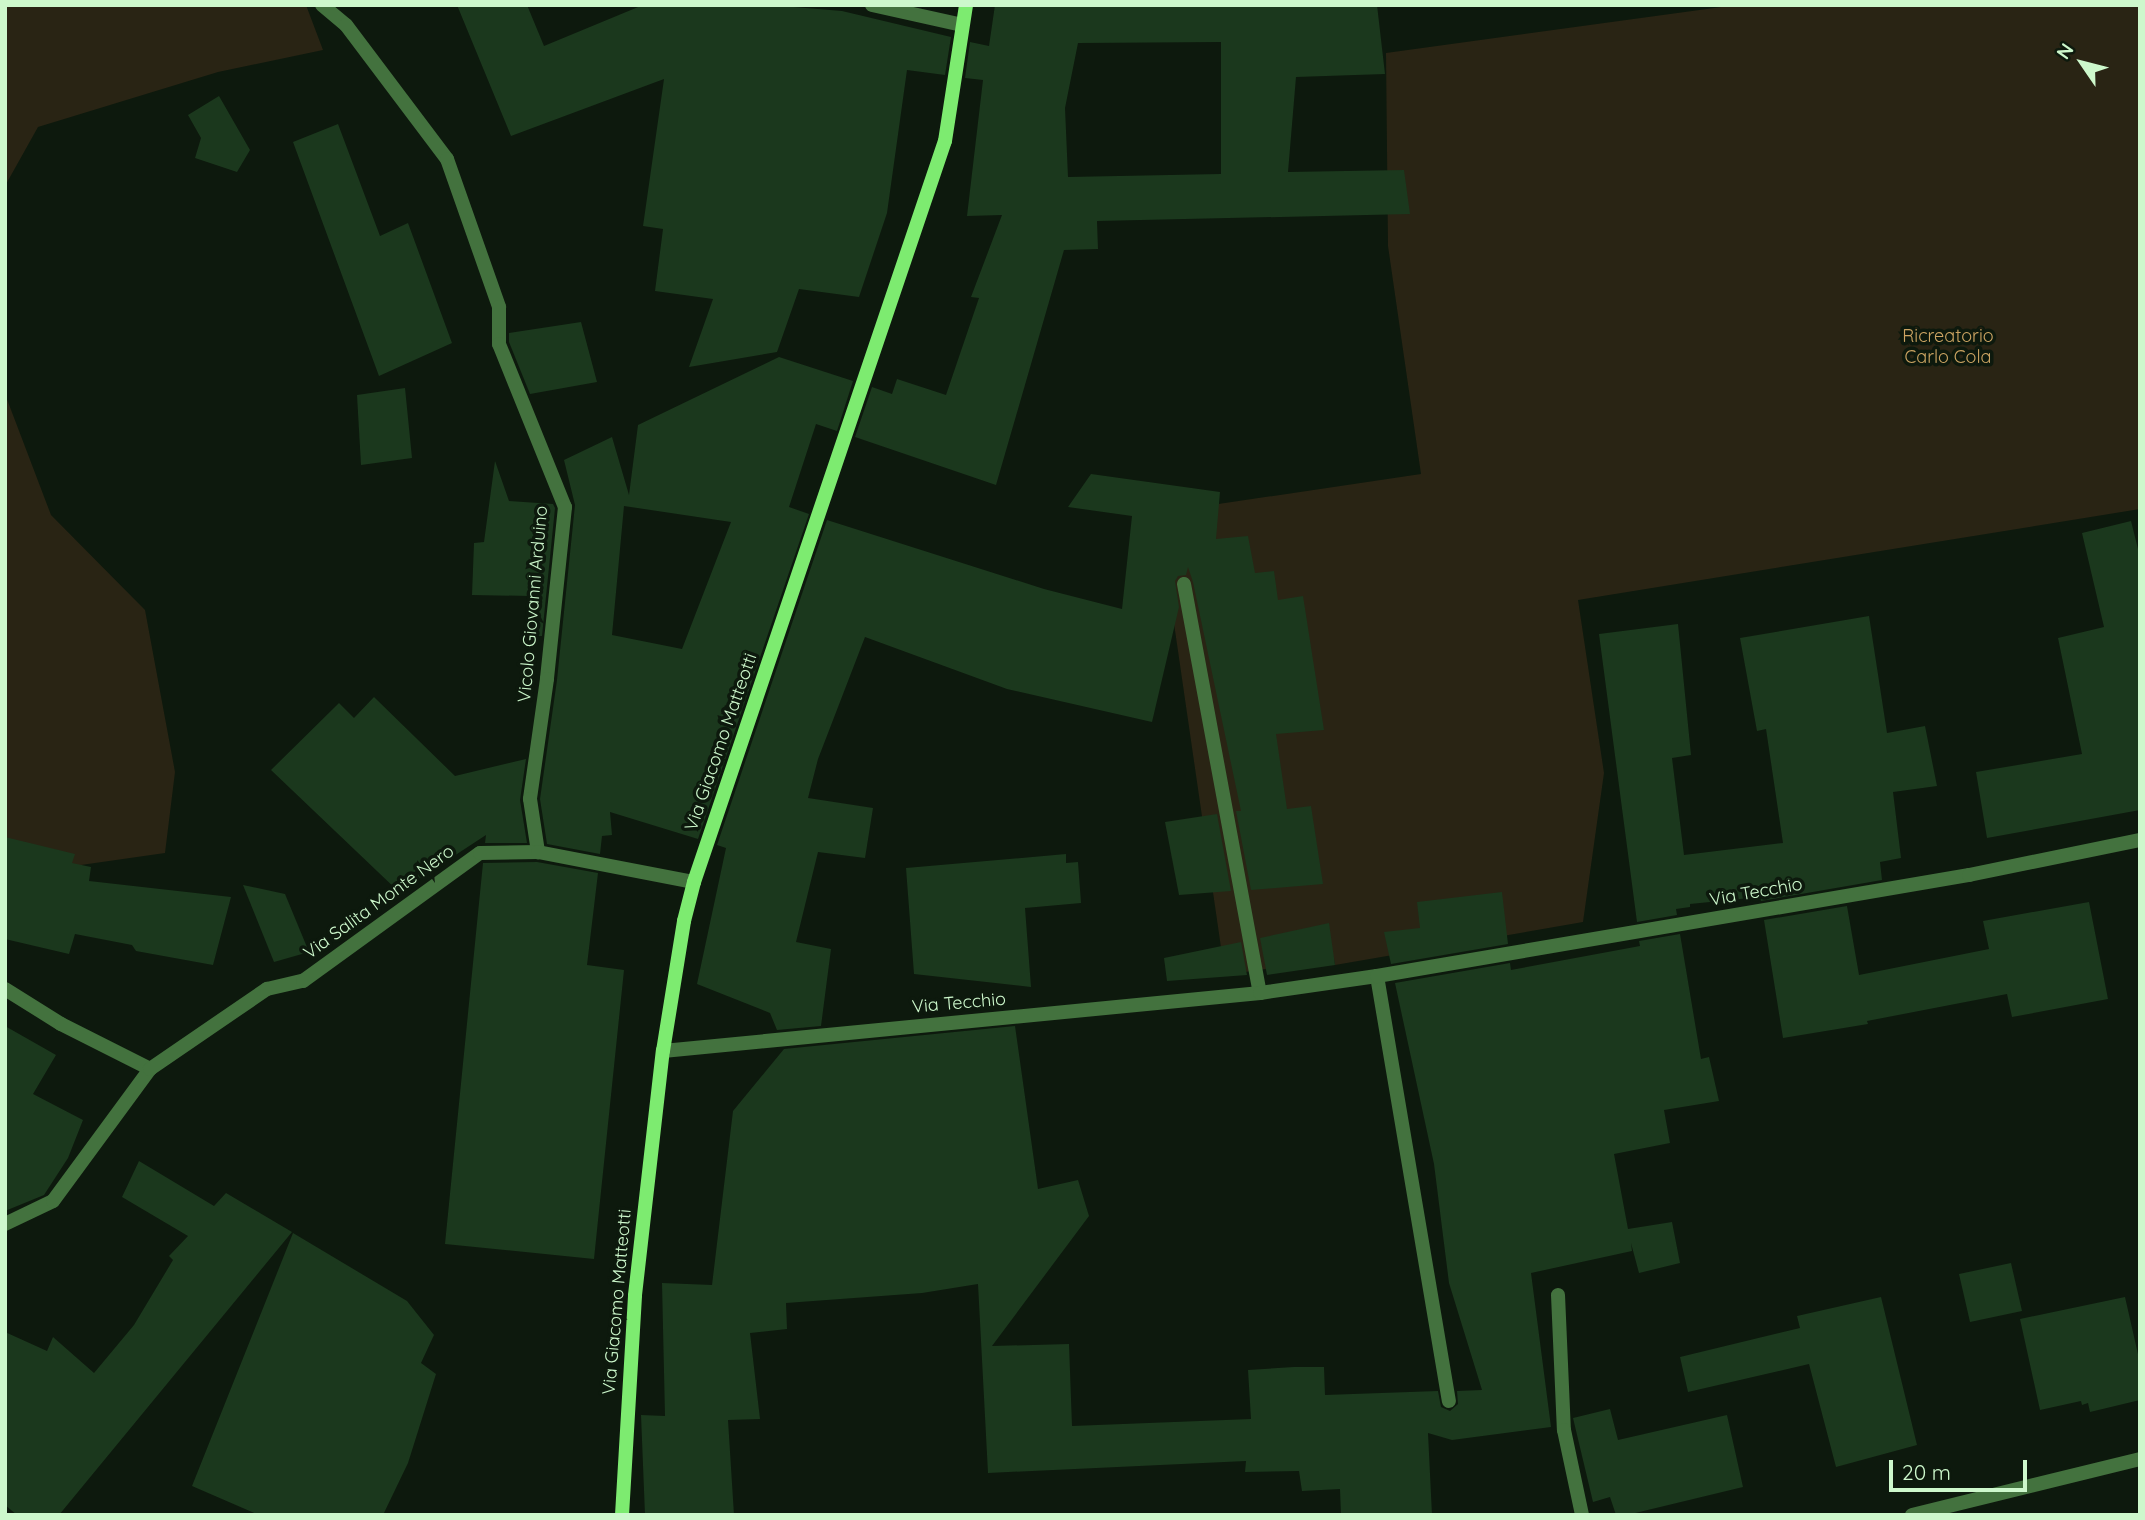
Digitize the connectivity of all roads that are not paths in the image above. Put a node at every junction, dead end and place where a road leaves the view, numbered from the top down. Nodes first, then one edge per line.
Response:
1 (322, 5) edge
2 (872, 5) edge
3 (966, 5) edge
4 (962, 25) junction
5 (1184, 584) dead end
6 (2140, 839) edge
7 (538, 852) junction
8 (694, 882) junction
9 (1377, 976) junction
10 (5, 989) edge
11 (1259, 993) junction
12 (663, 1051) junction
13 (150, 1069) junction
14 (5, 1224) edge
15 (1558, 1296) dead end
16 (1449, 1401) dead end
17 (2140, 1459) edge
18 (622, 1515) edge
19 (1582, 1515) edge
20 (1912, 1515) edge

1 - 7 street, Vicolo Giovanni Arduino
2 - 4 street
3 - 4 street, Via Giacomo Matteotti
4 - 8 street, Via Giacomo Matteotti
5 - 11 street
6 - 9 street, Via Tecchio
7 - 8 street, Via Salita Monte Nero
7 - 13 street, Via Salita Monte Nero
8 - 12 street, Via Giacomo Matteotti
9 - 11 street, Via Tecchio
9 - 16 street
10 - 13 street
11 - 12 street, Via Tecchio
12 - 18 street, Via Giacomo Matteotti
13 - 14 street, Via Salita Monte Nero
15 - 19 street
17 - 20 street

